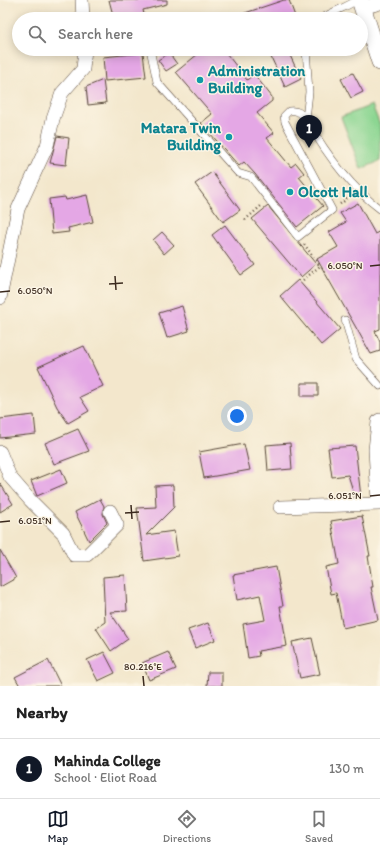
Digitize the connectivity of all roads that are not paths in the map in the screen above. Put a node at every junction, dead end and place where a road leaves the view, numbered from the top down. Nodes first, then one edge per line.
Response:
1 (82, 0) edge
2 (380, 2) edge
3 (360, 3) edge
4 (83, 12) edge
5 (332, 12) edge
6 (368, 27) edge
7 (84, 56) edge
8 (151, 56) edge
9 (306, 56) edge
10 (380, 62) edge
11 (306, 119) junction
12 (380, 209) edge
13 (0, 298) edge
14 (344, 320) dead end
15 (380, 386) edge
16 (380, 422) edge
17 (0, 452) edge
18 (380, 500) edge
19 (380, 504) edge
20 (280, 507) dead end
21 (110, 511) dead end

1 - 4 street
2 - 3 street
3 - 5 lane
6 - 10 street
7 - 13 street
8 - 11 lane
9 - 11 lane
11 - 12 lane
14 - 15 lane
16 - 18 street
17 - 21 street
19 - 20 street

